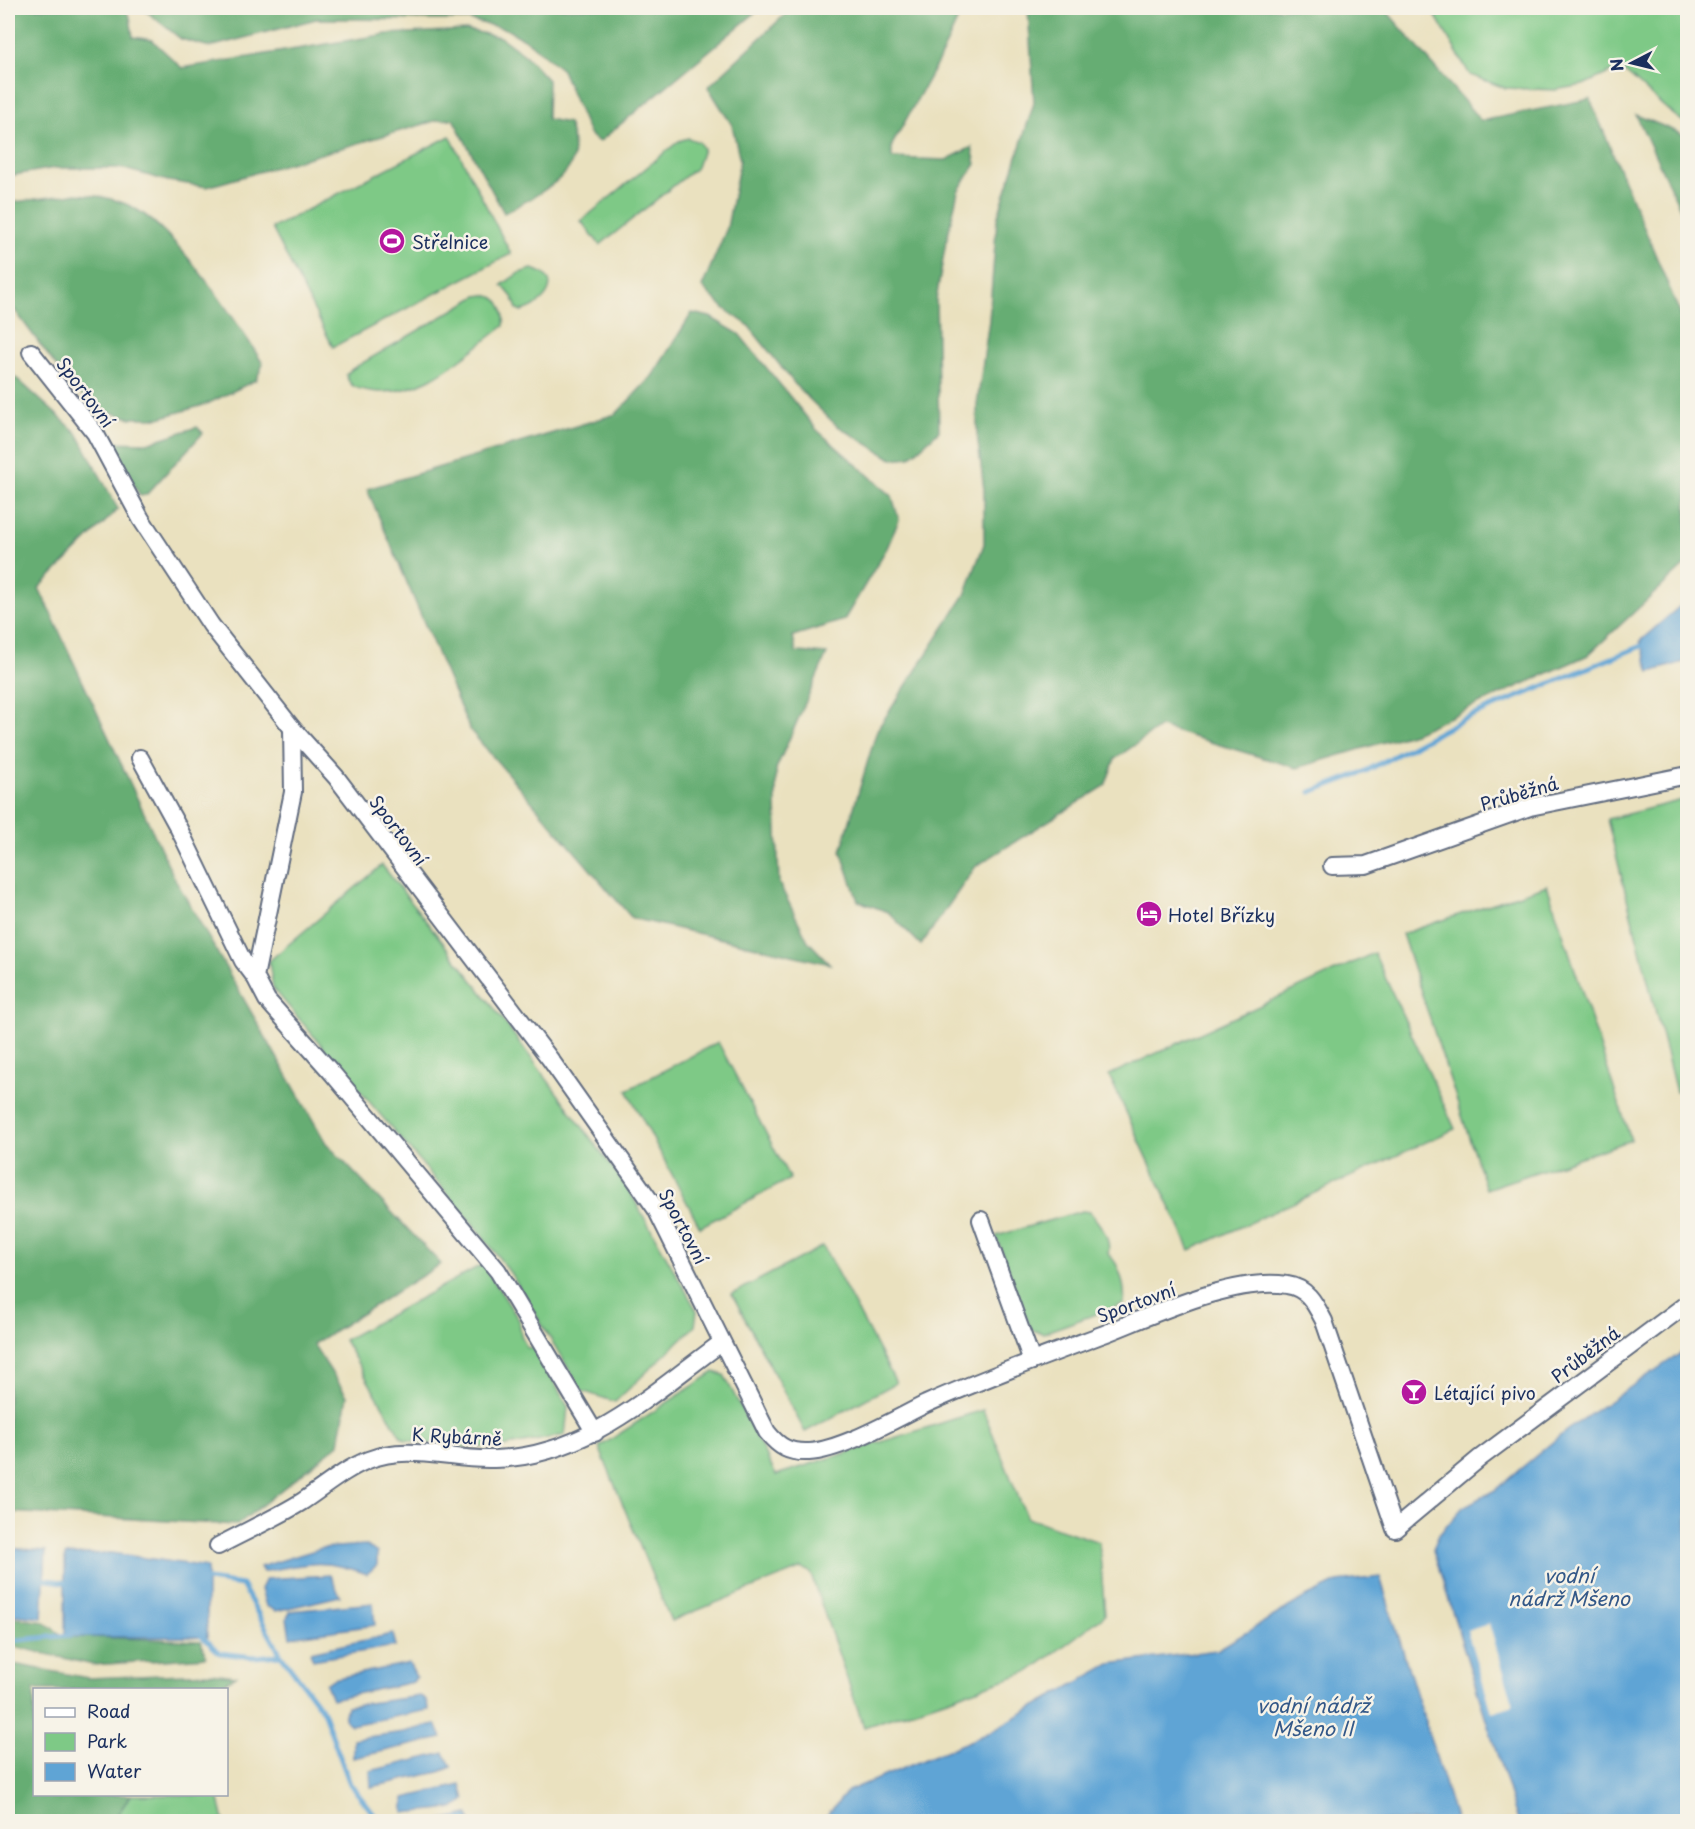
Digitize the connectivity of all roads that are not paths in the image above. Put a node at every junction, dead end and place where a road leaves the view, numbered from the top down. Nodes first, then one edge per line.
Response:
1 (31, 352) dead end
2 (292, 728) junction
3 (140, 758) dead end
4 (1688, 775) edge
5 (1332, 866) dead end
6 (255, 977) junction
7 (981, 1220) dead end
8 (1688, 1303) edge
9 (721, 1343) junction
10 (1032, 1361) junction
11 (595, 1433) junction
12 (1395, 1529) joint
13 (218, 1546) dead end

1 - 2 street, Sportovní
2 - 6 street
2 - 9 street, Sportovní
3 - 6 street
4 - 5 street, Průběžná
6 - 11 street
7 - 10 street
8 - 12 street, Průběžná
9 - 10 street, Sportovní
9 - 11 street, K Rybárně
10 - 12 street, Sportovní
11 - 13 street, K Rybárně

